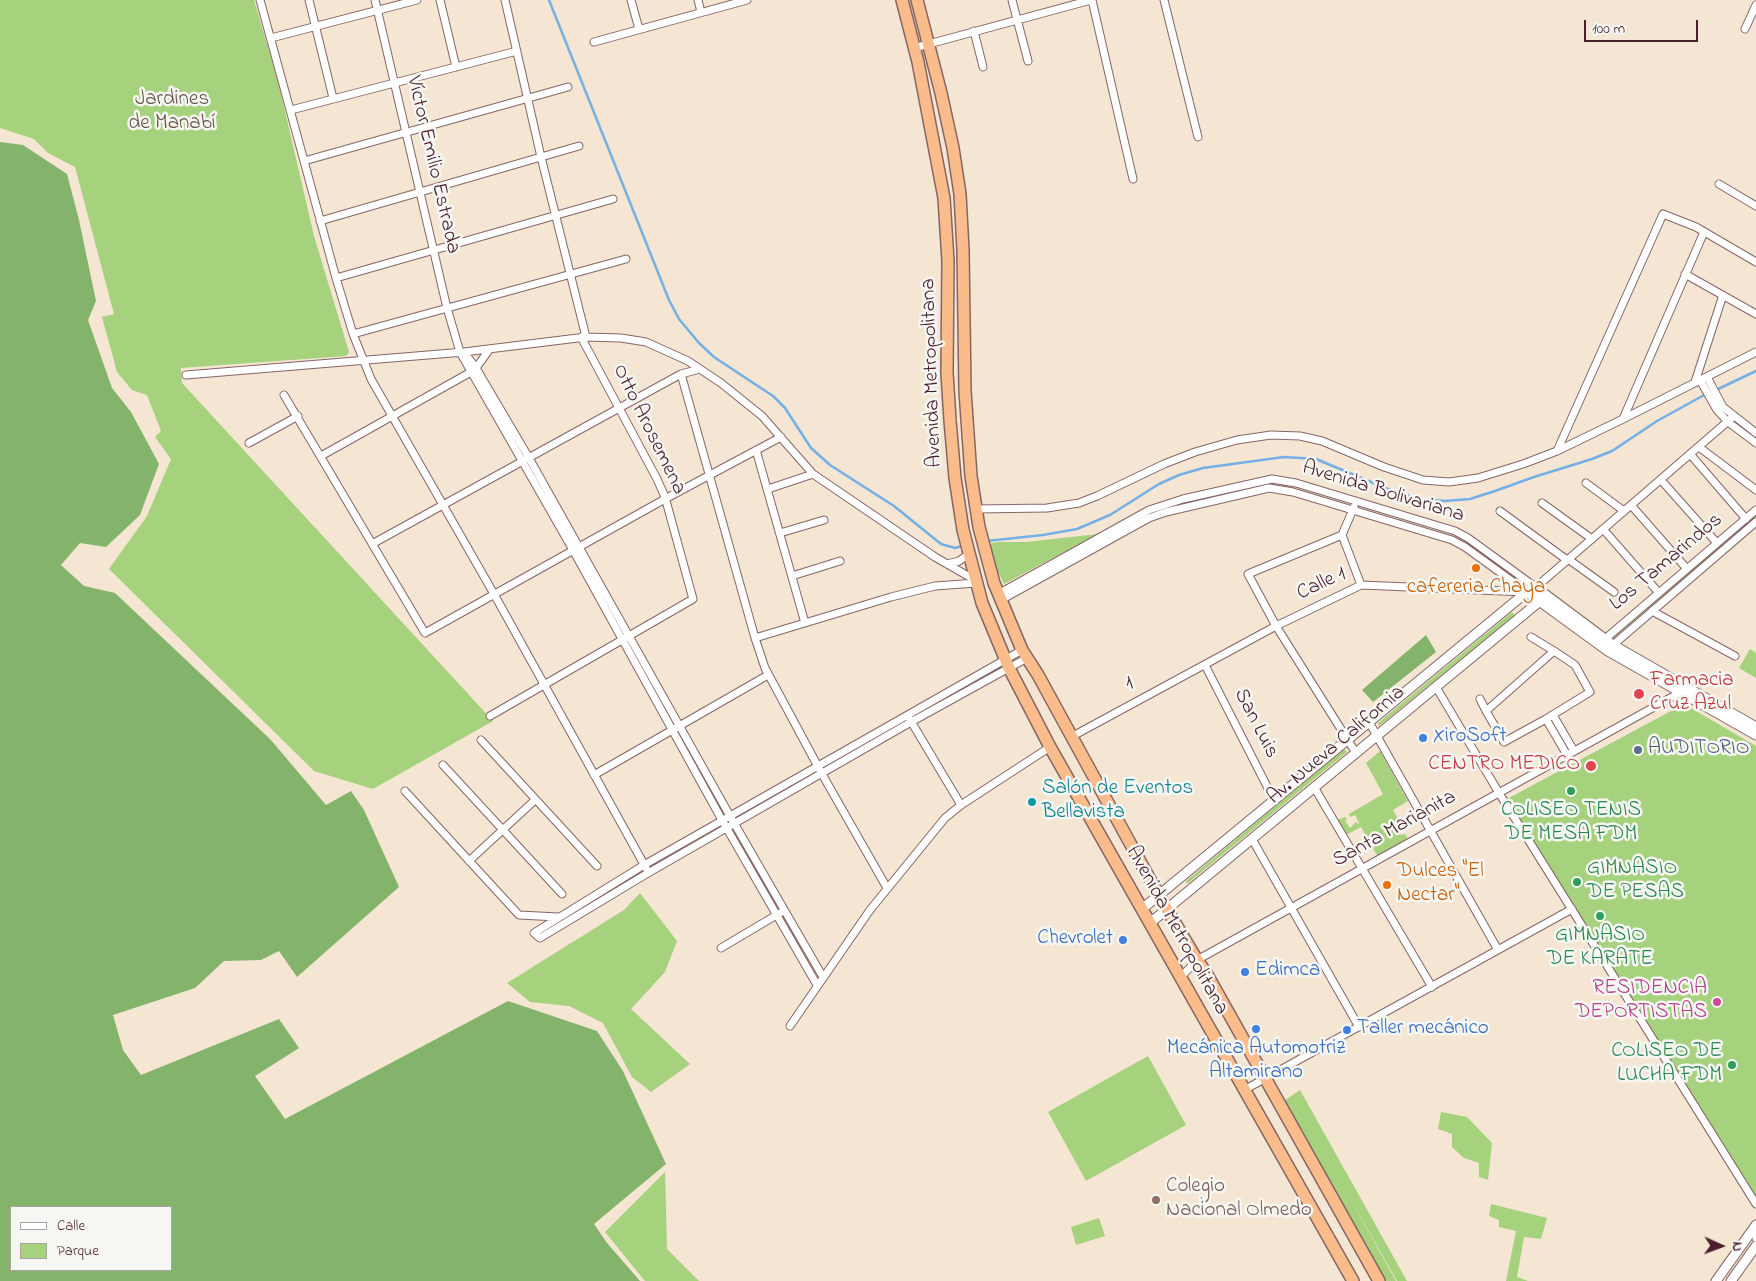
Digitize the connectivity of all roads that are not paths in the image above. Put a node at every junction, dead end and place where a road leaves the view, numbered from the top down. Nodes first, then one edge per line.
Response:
1 (260, 0) edge
2 (309, 0) edge
3 (375, 0) edge
4 (417, 0) edge
5 (440, 0) edge
6 (505, 0) edge
7 (631, 0) edge
8 (698, 0) edge
9 (747, 0) edge
10 (902, 0) edge
11 (917, 0) edge
12 (1012, 0) edge
13 (1092, 0) edge
14 (1164, 0) edge
15 (1756, 6) edge
16 (378, 10) junction
17 (701, 12) junction
18 (1017, 19) junction
19 (316, 26) junction
20 (639, 29) junction
21 (1745, 29) dead end
22 (974, 31) junction
23 (271, 38) junction
24 (594, 42) dead end
25 (929, 43) junction
26 (914, 48) junction
27 (517, 51) junction
28 (1028, 61) dead end
29 (456, 67) junction
30 (984, 67) dead end
31 (394, 82) junction
32 (568, 87) dead end
33 (333, 98) junction
34 (528, 99) junction
35 (291, 110) junction
36 (406, 132) junction
37 (1198, 137) dead end
38 (579, 146) dead end
39 (541, 157) junction
40 (304, 160) junction
41 (1133, 179) dead end
42 (1718, 184) dead end
43 (420, 191) junction
44 (613, 199) dead end
45 (1755, 203) edge
46 (556, 215) junction
47 (320, 221) junction
48 (1704, 232) junction
49 (434, 250) junction
50 (626, 259) dead end
51 (1756, 262) edge
52 (570, 274) junction
53 (1685, 274) junction
54 (336, 278) junction
55 (964, 288) junction
56 (948, 289) junction
57 (1723, 295) junction
58 (447, 308) junction
59 (1756, 314) edge
60 (353, 334) junction
61 (584, 337) junction
62 (489, 350) junction
63 (462, 352) junction
64 (1756, 352) edge
65 (363, 362) junction
66 (700, 369) junction
67 (473, 370) junction
68 (681, 374) junction
69 (186, 375) dead end
70 (1701, 380) junction
71 (284, 395) dead end
72 (619, 408) junction
73 (298, 416) junction
74 (392, 416) junction
75 (1623, 419) junction
76 (1731, 419) junction
77 (1756, 433) edge
78 (781, 437) junction
79 (249, 443) dead end
80 (1756, 443) edge
81 (1699, 446) junction
82 (756, 450) junction
83 (1557, 451) junction
84 (1690, 454) junction
85 (321, 456) junction
86 (525, 459) junction
87 (813, 474) junction
88 (710, 475) junction
89 (1661, 480) junction
90 (1586, 483) dead end
91 (768, 489) junction
92 (1756, 490) edge
93 (665, 499) junction
94 (1357, 501) junction
95 (1542, 503) dead end
96 (442, 505) junction
97 (1631, 505) junction
98 (976, 509) junction
99 (1353, 510) junction
100 (1756, 510) edge
101 (1500, 511) dead end
102 (1624, 511) junction
103 (1746, 519) junction
104 (824, 520) dead end
105 (1756, 522) edge
106 (1603, 529) junction
107 (780, 533) junction
108 (1342, 535) junction
109 (1592, 539) junction
110 (1717, 543) junction
111 (372, 544) junction
112 (576, 548) junction
113 (968, 552) junction
114 (1568, 560) junction
115 (840, 561) dead end
116 (947, 564) junction
117 (1687, 569) junction
118 (792, 576) junction
119 (976, 581) junction
120 (1361, 585) junction
121 (1532, 589) junction
122 (1614, 592) dead end
123 (1659, 593) junction
124 (494, 594) junction
125 (1000, 597) junction
126 (1543, 598) junction
127 (1652, 611) junction
128 (805, 623) junction
129 (1276, 626) junction
130 (629, 636) junction
131 (1531, 637) dead end
132 (755, 638) junction
133 (622, 640) junction
134 (1607, 645) junction
135 (1554, 651) junction
136 (1024, 654) junction
137 (1735, 656) dead end
138 (1007, 663) junction
139 (1205, 665) junction
140 (768, 676) junction
141 (544, 685) junction
142 (1436, 687) junction
143 (1684, 690) junction
144 (1480, 699) dead end
145 (1486, 711) junction
146 (907, 714) junction
147 (490, 716) dead end
148 (1550, 717) junction
149 (911, 722) junction
150 (1369, 722) junction
151 (680, 725) junction
152 (1756, 727) edge
153 (673, 729) junction
154 (1756, 735) edge
155 (1071, 736) junction
156 (1377, 736) junction
157 (481, 740) dead end
158 (1348, 740) junction
159 (1050, 747) junction
160 (1574, 751) junction
161 (1356, 753) junction
162 (1567, 755) junction
163 (443, 765) dead end
164 (818, 765) junction
165 (822, 774) junction
166 (594, 775) junction
167 (1314, 787) junction
168 (405, 791) dead end
169 (1499, 793) junction
170 (535, 800) junction
171 (1274, 800) junction
172 (961, 806) junction
173 (730, 816) junction
174 (722, 820) junction
175 (734, 823) junction
176 (727, 828) junction
177 (502, 830) junction
178 (1431, 830) junction
179 (1252, 839) junction
180 (470, 861) junction
181 (644, 865) junction
182 (598, 866) dead end
183 (1361, 869) junction
184 (648, 873) junction
185 (887, 888) junction
186 (562, 894) dead end
187 (1159, 896) junction
188 (1290, 908) junction
189 (1142, 909) junction
190 (1167, 909) junction
191 (1572, 909) junction
192 (784, 910) junction
193 (777, 915) junction
194 (559, 917) junction
195 (1150, 923) junction
196 (721, 948) dead end
197 (1498, 950) junction
198 (1197, 960) junction
199 (822, 977) junction
200 (1180, 978) junction
201 (817, 985) junction
202 (1432, 986) junction
203 (790, 1026) dead end
204 (1359, 1027) junction
205 (1265, 1078) junction
206 (1244, 1090) junction
207 (1756, 1204) edge
208 (1756, 1225) edge
209 (1756, 1229) edge
210 (1756, 1238) edge
211 (1756, 1246) edge
212 (1353, 1281) edge
213 (1379, 1281) edge
214 (1716, 1281) edge
215 (1730, 1281) edge

1 - 23 street
2 - 19 street
3 - 16 street, Víctor Emilio Estrada
4 - 16 street
5 - 29 street
6 - 27 street, Otto Arosemena
7 - 20 street
8 - 17 street
9 - 17 street
10 - 26 highway, Avenida Metropolitana
11 - 25 highway, Avenida Metropolitana
12 - 18 street
13 - 18 street
13 - 41 street
14 - 37 street
15 - 21 street
16 - 19 street
16 - 31 street, Víctor Emilio Estrada
17 - 20 street
18 - 22 street
18 - 28 street
19 - 23 street
19 - 33 street
20 - 24 street
22 - 25 street
22 - 30 street
23 - 35 street
25 - 26 street
25 - 55 highway, Avenida Metropolitana
26 - 56 highway, Avenida Metropolitana
27 - 29 street
27 - 34 street, Otto Arosemena
29 - 31 street
31 - 33 street
31 - 36 street, Víctor Emilio Estrada
32 - 34 street
33 - 35 street
34 - 36 street
34 - 39 street, Otto Arosemena
35 - 40 street
36 - 40 street
36 - 43 street, Víctor Emilio Estrada
38 - 39 street
39 - 43 street
39 - 46 street, Otto Arosemena
40 - 47 street
42 - 45 street
43 - 47 street
43 - 49 street, Víctor Emilio Estrada
44 - 46 street
46 - 49 street
46 - 52 street, Otto Arosemena
47 - 54 street
48 - 51 street
48 - 53 street
48 - 83 street
49 - 54 street
49 - 58 street, Víctor Emilio Estrada
50 - 52 street
52 - 58 street
52 - 61 street, Otto Arosemena
53 - 57 street
53 - 75 street
54 - 60 street
55 - 56 highway
55 - 98 highway, Avenida Metropolitana
56 - 113 highway, Avenida Metropolitana
57 - 59 street
57 - 70 street
58 - 60 street
58 - 63 street, Víctor Emilio Estrada
60 - 65 street
61 - 62 street
61 - 66 street
61 - 72 street, Otto Arosemena
62 - 63 street
62 - 67 street
63 - 65 street
63 - 67 street
64 - 70 street
65 - 69 street
65 - 74 street
66 - 68 street
66 - 78 street
67 - 74 street
67 - 86 street
68 - 72 street
68 - 88 street
70 - 75 street
70 - 76 street
71 - 73 street
72 - 86 street
72 - 93 street, Otto Arosemena
73 - 79 street
73 - 85 street
74 - 85 street
74 - 96 street
75 - 83 street
76 - 77 street
76 - 80 street
76 - 81 street
78 - 82 street
78 - 87 street
81 - 84 street
81 - 92 street
82 - 88 street
82 - 91 street
83 - 98 street
84 - 89 street
84 - 103 street
85 - 111 street
86 - 96 street
86 - 112 street
87 - 91 street
87 - 116 street
88 - 93 street
88 - 132 street
89 - 97 street
89 - 110 street
90 - 102 street
91 - 107 street
93 - 112 street
93 - 130 street, Otto Arosemena
94 - 99 street
94 - 121 street, Avenida Bolivariana
94 - 125 street, Avenida Bolivariana
95 - 109 street
96 - 111 street
96 - 124 street
97 - 102 street
97 - 117 street
98 - 125 highway, Avenida Metropolitana
99 - 108 street
99 - 121 street, Avenida Bolivariana
99 - 125 street, Avenida Bolivariana
100 - 103 street, Los Tamarindos
101 - 114 street
102 - 106 street
103 - 110 street, Los Tamarindos
104 - 107 street
105 - 127 street, Los Tamarindos
106 - 109 street
106 - 123 street
107 - 118 street
108 - 120 street
108 - 129 street
109 - 114 street
110 - 117 street, Los Tamarindos
111 - 124 street
112 - 124 street
112 - 130 street
112 - 133 street
113 - 116 street
113 - 119 highway, Avenida Metropolitana
114 - 121 street
114 - 122 street
115 - 118 street
116 - 119 street
117 - 123 street, Los Tamarindos
118 - 128 street
119 - 128 street
119 - 138 highway, Avenida Metropolitana
120 - 121 street, Calle 1
120 - 129 street, Calle 1
121 - 126 street, Avenida Bolivariana
121 - 150 street, Av. Nueva California
123 - 134 street, Los Tamarindos
124 - 141 street
125 - 136 highway, Avenida Metropolitana
126 - 134 street, Avenida Bolivariana
126 - 142 street, Av. Nueva California
127 - 134 street, Los Tamarindos
127 - 137 street
128 - 132 street
129 - 139 street, Calle 1
129 - 158 street
130 - 133 street
130 - 151 street
131 - 135 street
132 - 140 street
133 - 141 street
133 - 153 street
134 - 143 street, Avenida Bolivariana
135 - 145 street
135 - 148 street
136 - 138 street
136 - 155 highway, Avenida Metropolitana
138 - 146 street
138 - 149 street
138 - 159 highway, Avenida Metropolitana
139 - 155 street, 1
139 - 171 street, San Luis
140 - 151 street
140 - 164 street
141 - 147 street
141 - 166 street
142 - 156 street, Av. Nueva California
142 - 169 street
143 - 152 street, Avenida Bolivariana
143 - 154 street, Avenida Bolivariana
143 - 160 street, Santa Marianita
144 - 145 street
145 - 148 street
146 - 149 street
146 - 164 street
148 - 160 street
148 - 162 street
149 - 165 street
149 - 172 street
150 - 156 street
150 - 158 street, Av. Nueva California
151 - 153 street
151 - 173 street
153 - 166 street
153 - 174 street
155 - 187 highway, Avenida Metropolitana
156 - 161 street, Av. Nueva California
156 - 178 street
157 - 170 street
158 - 161 street
158 - 171 street, Av. Nueva California
159 - 172 street
159 - 189 highway, Avenida Metropolitana
160 - 162 street, Santa Marianita
161 - 167 street, Av. Nueva California
162 - 169 street, Santa Marianita
163 - 177 street
164 - 165 street
164 - 173 street
165 - 175 street
165 - 185 street
166 - 181 street
167 - 179 street, Av. Nueva California
167 - 183 street
168 - 180 street
169 - 178 street, Santa Marianita
169 - 191 street
170 - 177 street
170 - 182 street
171 - 187 street, Av. Nueva California
172 - 185 street
173 - 174 street
173 - 175 street
174 - 176 street
174 - 181 street
175 - 176 street
175 - 192 street
176 - 184 street
176 - 193 street
177 - 180 street
177 - 186 street
178 - 183 street, Santa Marianita
178 - 197 street
179 - 188 street
179 - 190 street, Av. Nueva California
180 - 194 street
181 - 184 street
181 - 194 street
183 - 188 street, Santa Marianita
183 - 202 street
184 - 194 street
185 - 199 street
187 - 189 street, Av. Nueva California
187 - 190 highway, Avenida Metropolitana
188 - 198 street, Santa Marianita
188 - 204 street
189 - 195 highway, Avenida Metropolitana
190 - 195 street, Av. Nueva California
190 - 198 highway, Avenida Metropolitana
191 - 197 street
191 - 207 street
192 - 193 street
192 - 199 street
193 - 196 street
193 - 201 street
195 - 200 highway, Avenida Metropolitana
197 - 202 street
198 - 200 street, Santa Marianita
198 - 205 highway, Avenida Metropolitana
199 - 201 street
200 - 206 highway, Avenida Metropolitana
201 - 203 street
202 - 204 street
204 - 205 street
205 - 206 street
205 - 213 highway, Avenida Metropolitana
206 - 212 highway, Avenida Metropolitana
208 - 214 street
209 - 210 street
211 - 215 street

